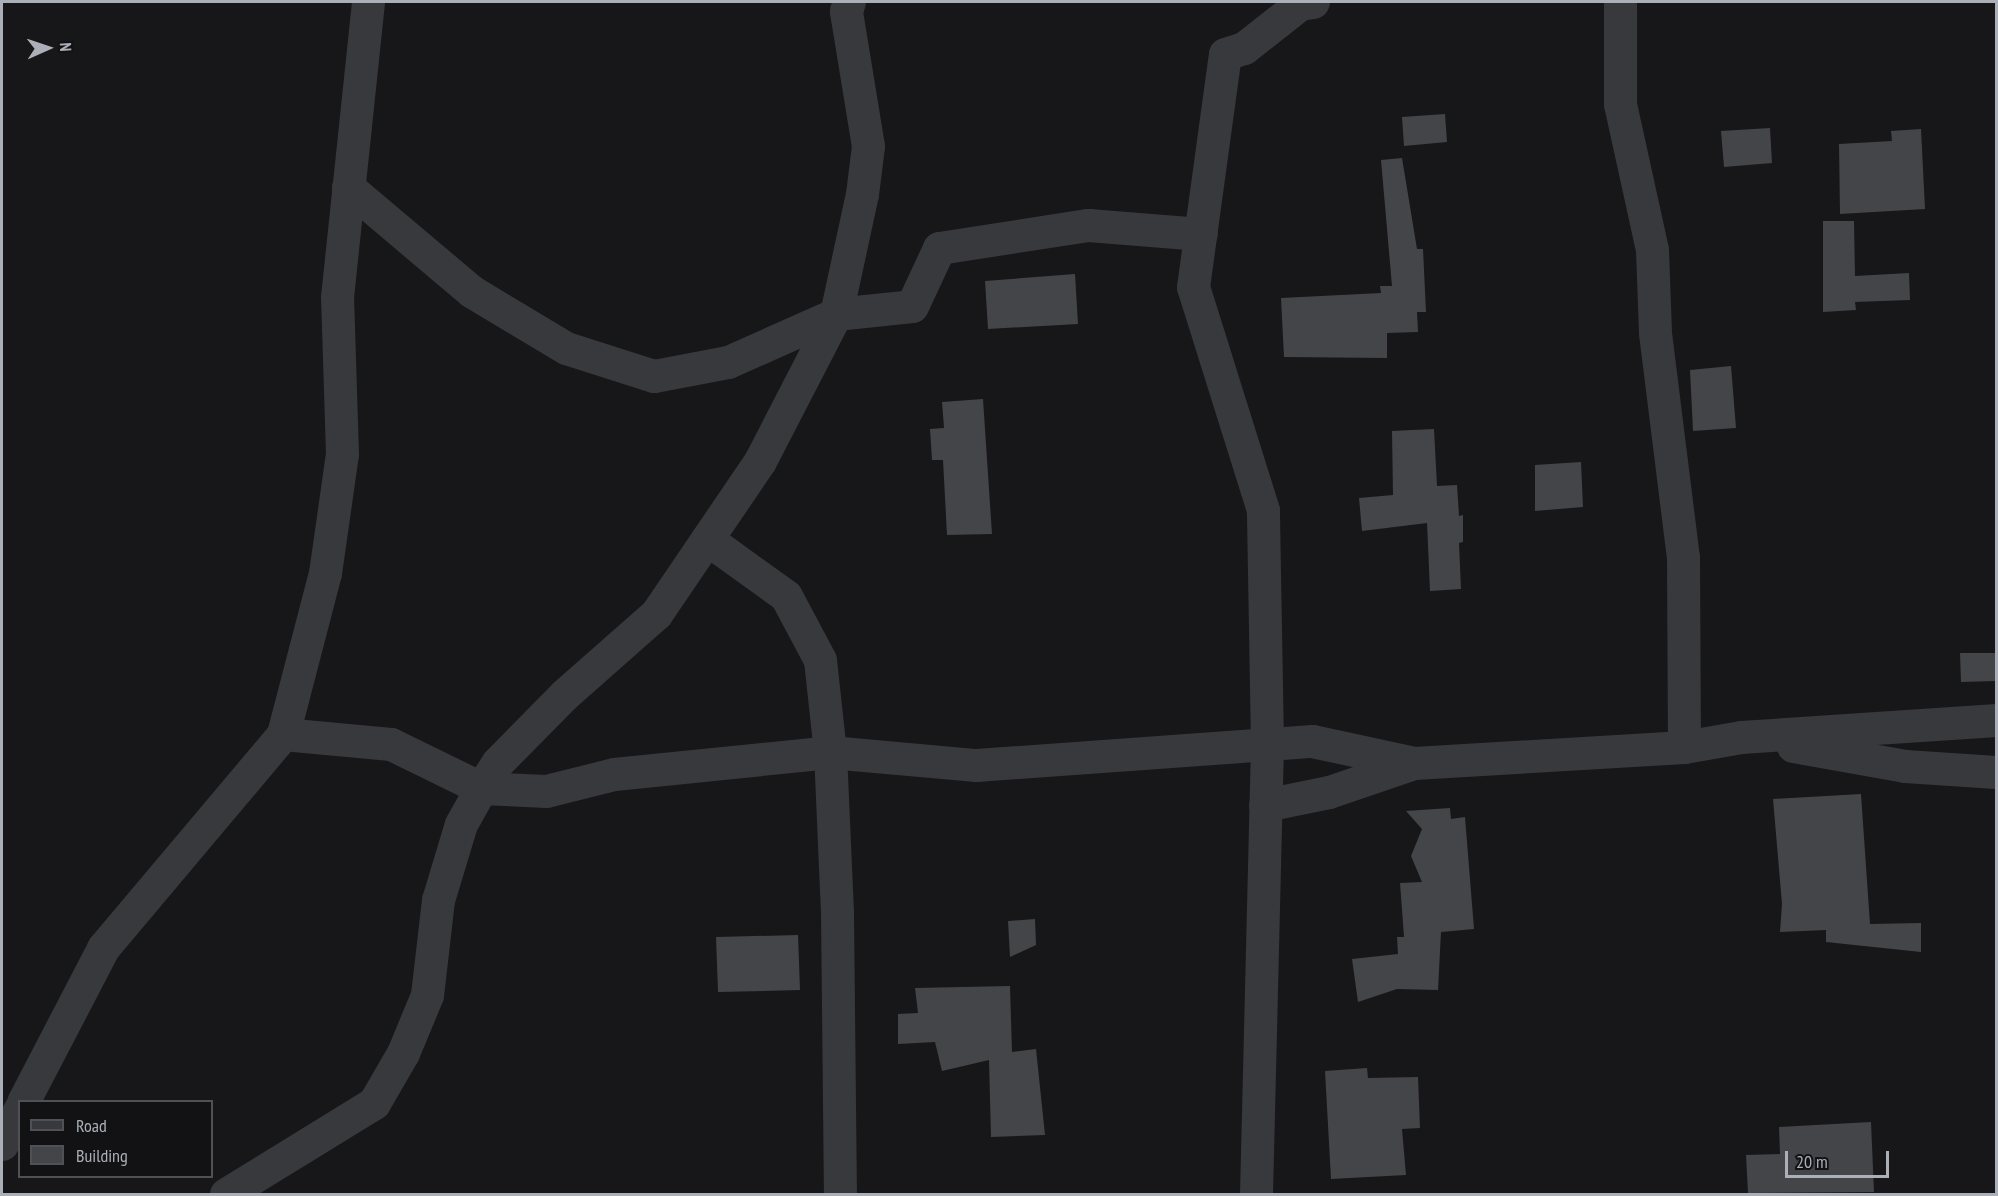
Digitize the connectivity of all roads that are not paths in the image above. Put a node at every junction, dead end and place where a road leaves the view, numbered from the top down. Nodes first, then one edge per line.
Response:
1 (368, 2) edge
2 (849, 2) edge
3 (1313, 2) edge
4 (1620, 2) edge
5 (348, 187) junction
6 (1201, 234) junction
7 (837, 314) junction
8 (706, 539) junction
9 (1996, 720) edge
10 (283, 734) junction
11 (1742, 737) junction
12 (1267, 744) junction
13 (1684, 747) junction
14 (830, 752) junction
15 (1414, 763) junction
16 (1996, 772) edge
17 (481, 789) junction
18 (1265, 805) junction
19 (25, 1100) edge
20 (18, 1113) edge
21 (2, 1144) edge
22 (226, 1194) edge
23 (840, 1194) edge
24 (1256, 1194) edge

1 - 5 street
2 - 7 street
3 - 6 street
4 - 13 street
5 - 7 street
5 - 10 street
6 - 7 street
6 - 12 street
7 - 8 street
8 - 14 street
8 - 17 street
9 - 11 street
10 - 17 street
10 - 19 street
11 - 13 street
11 - 16 street
12 - 14 street
12 - 15 street
12 - 18 street
13 - 15 street
14 - 17 street
14 - 23 street
15 - 18 street
17 - 22 street
18 - 24 street
20 - 21 street

